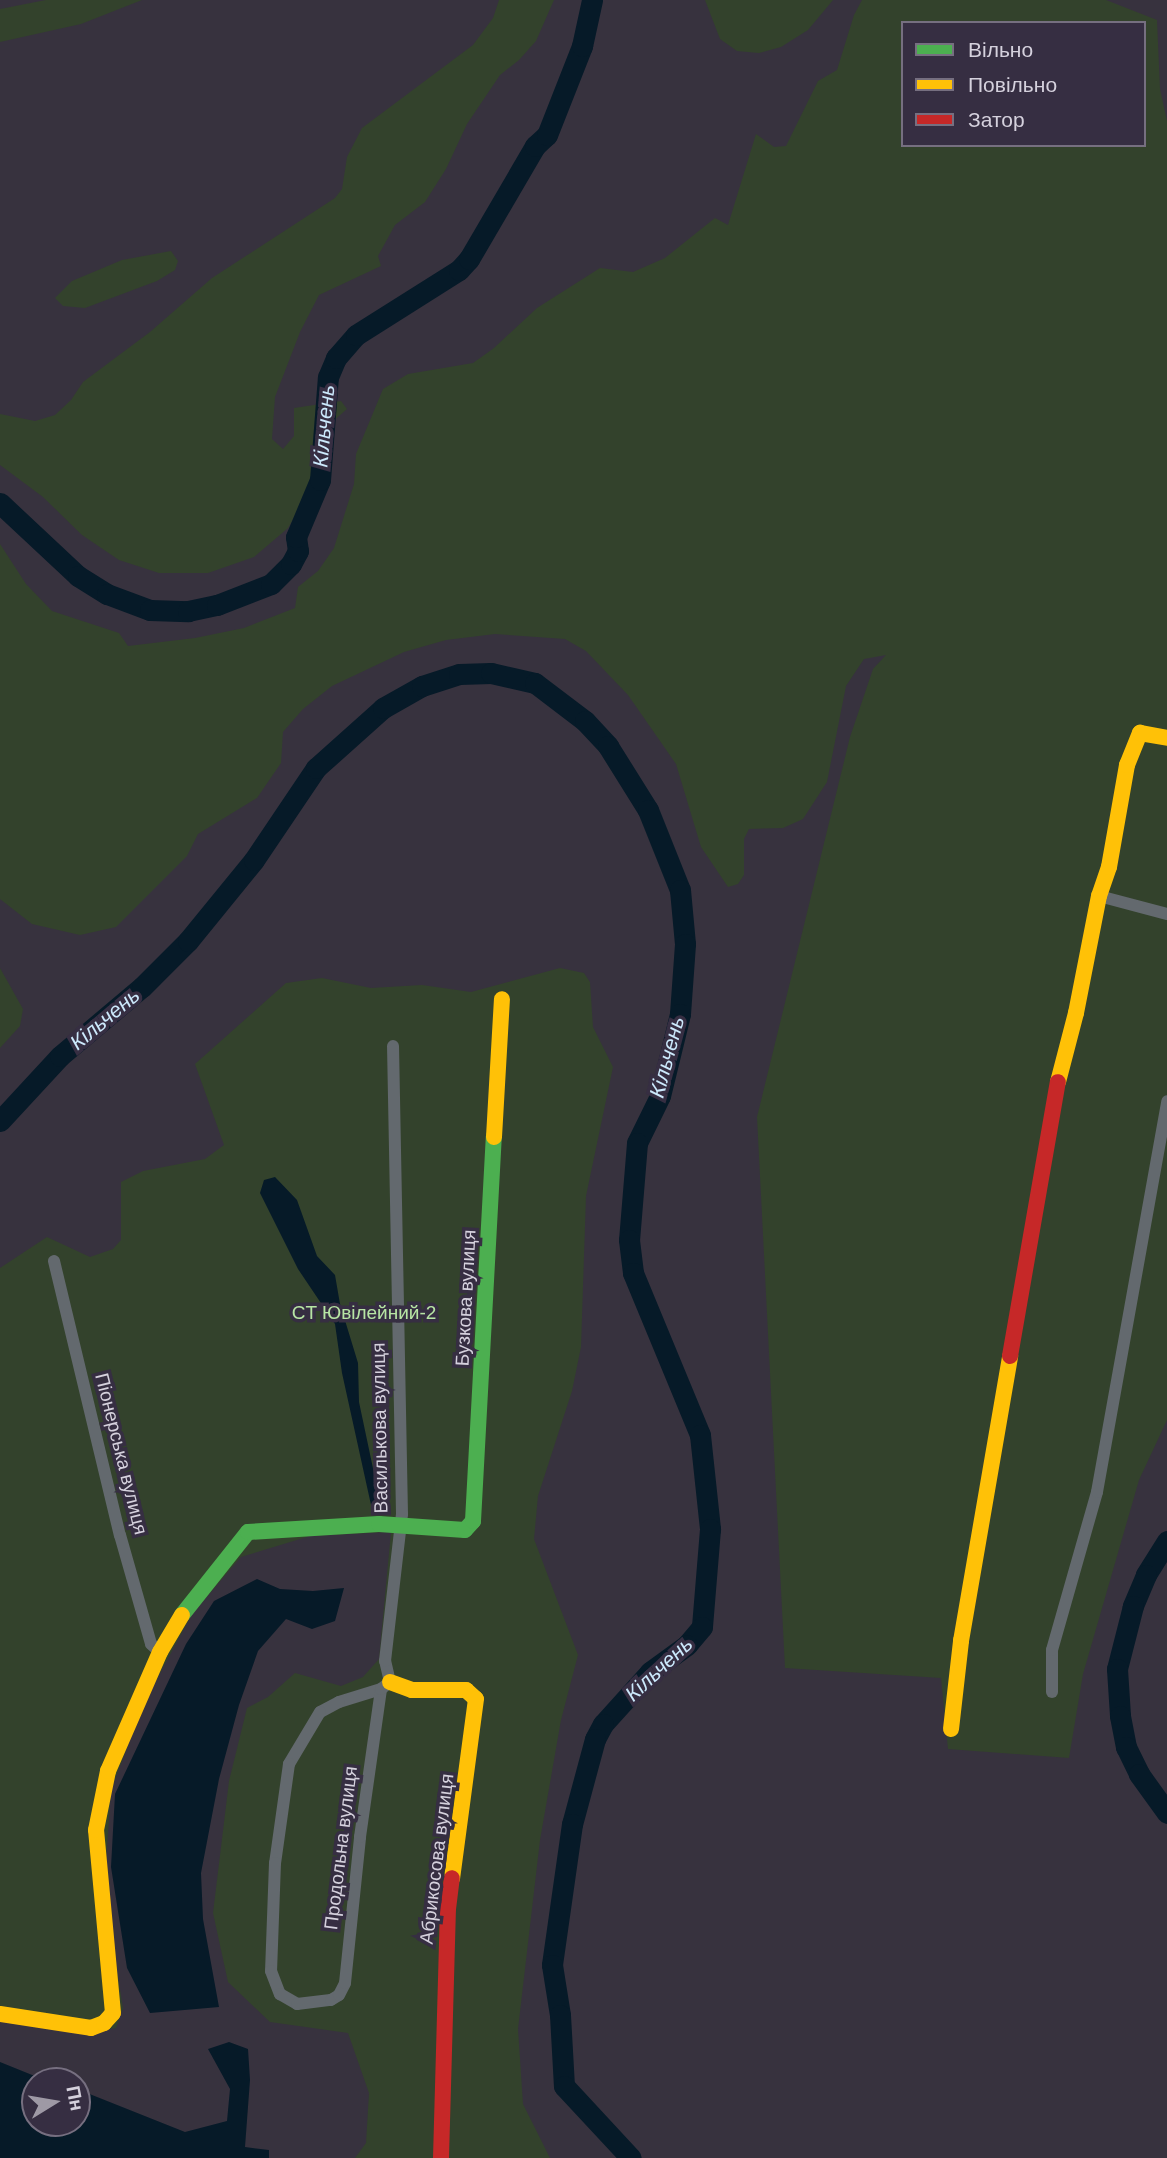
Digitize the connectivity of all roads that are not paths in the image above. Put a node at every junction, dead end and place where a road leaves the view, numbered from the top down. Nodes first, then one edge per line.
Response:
1 (1167, 738) edge
2 (1099, 897) junction
3 (1167, 914) edge
4 (502, 999) dead end
5 (393, 1046) dead end
6 (1167, 1101) edge
7 (54, 1261) dead end
8 (400, 1526) junction
9 (159, 1652) junction
10 (385, 1686) junction
11 (1052, 1692) dead end
12 (951, 1730) dead end
13 (0, 2014) edge
14 (441, 2158) edge

1 - 2 street
2 - 3 street
2 - 12 street
4 - 8 street, Бузкова вулиця
5 - 8 street, Василькова вулиця
6 - 11 street
7 - 9 street, Піонерська вулиця
8 - 9 street
8 - 10 street, Василькова вулиця
9 - 13 street
10 - 10 street, Продольна вулиця
10 - 14 street, Абрикосова вулиця

